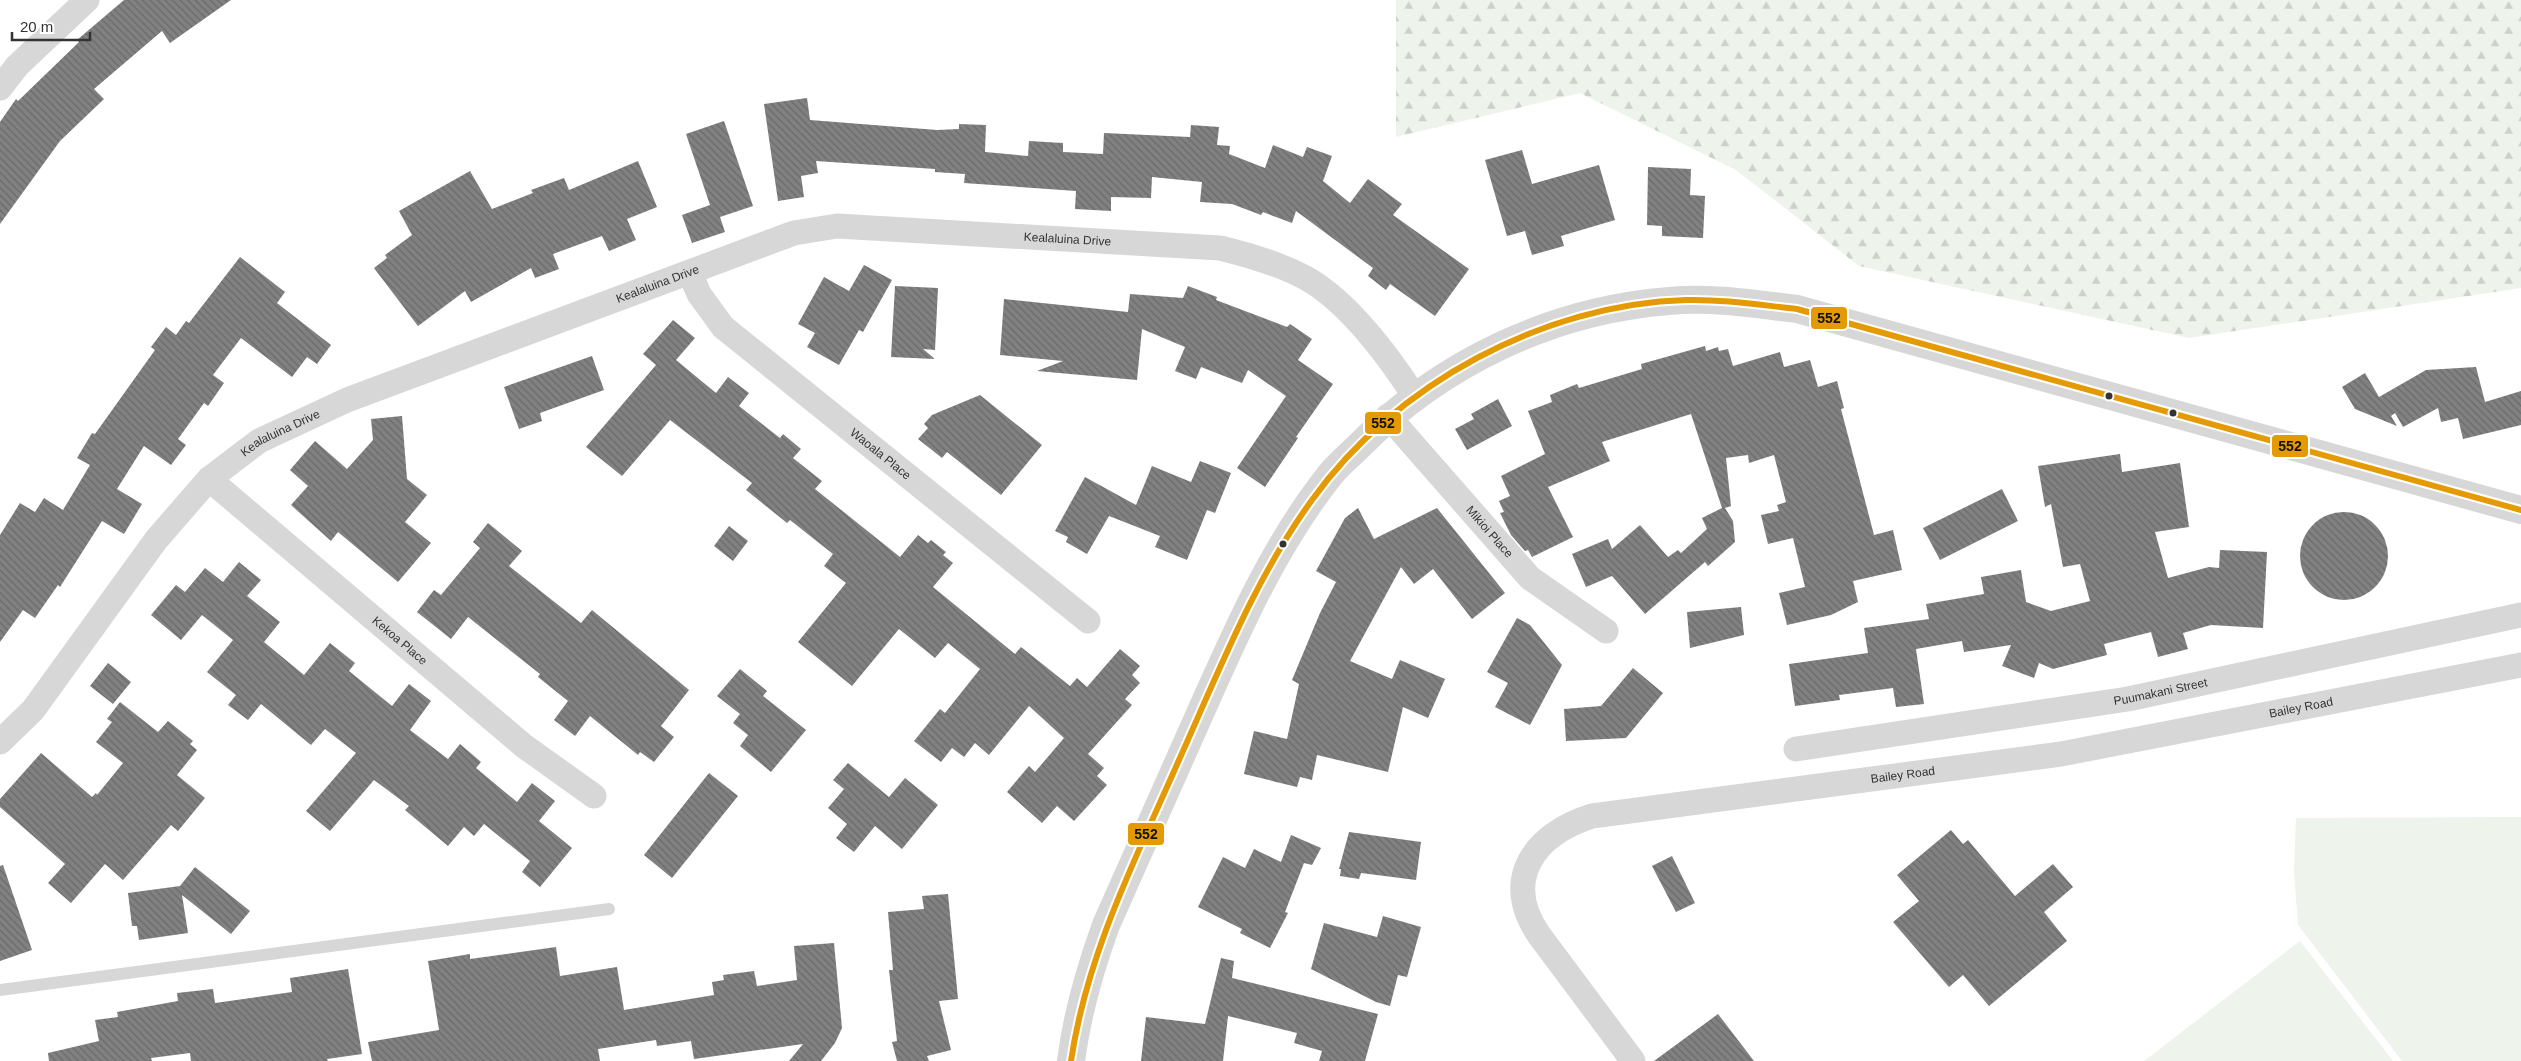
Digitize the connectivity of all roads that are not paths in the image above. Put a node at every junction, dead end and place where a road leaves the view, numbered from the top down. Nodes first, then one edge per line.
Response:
1 (87, 0) edge
2 (0, 88) edge
3 (690, 274) junction
4 (1415, 397) junction
5 (1388, 416) junction
6 (209, 480) junction
7 (2521, 510) edge
8 (2521, 615) edge
9 (1088, 621) dead end
10 (1606, 631) dead end
11 (2521, 665) edge
12 (0, 742) edge
13 (1796, 750) dead end
14 (594, 796) dead end
15 (608, 909) dead end
16 (0, 990) edge
17 (1071, 1061) edge
18 (1633, 1061) edge

1 - 2 street
3 - 4 street, Kealaluina Drive
3 - 6 street, Kealaluina Drive
3 - 9 street, Waoala Place
4 - 5 street
4 - 7 street
5 - 10 street, Mikioi Place
5 - 17 street
6 - 12 street, Kealaluina Drive
6 - 14 street, Kekoa Place
8 - 13 street, Puumakani Street
11 - 18 street, Bailey Road
15 - 16 lane

